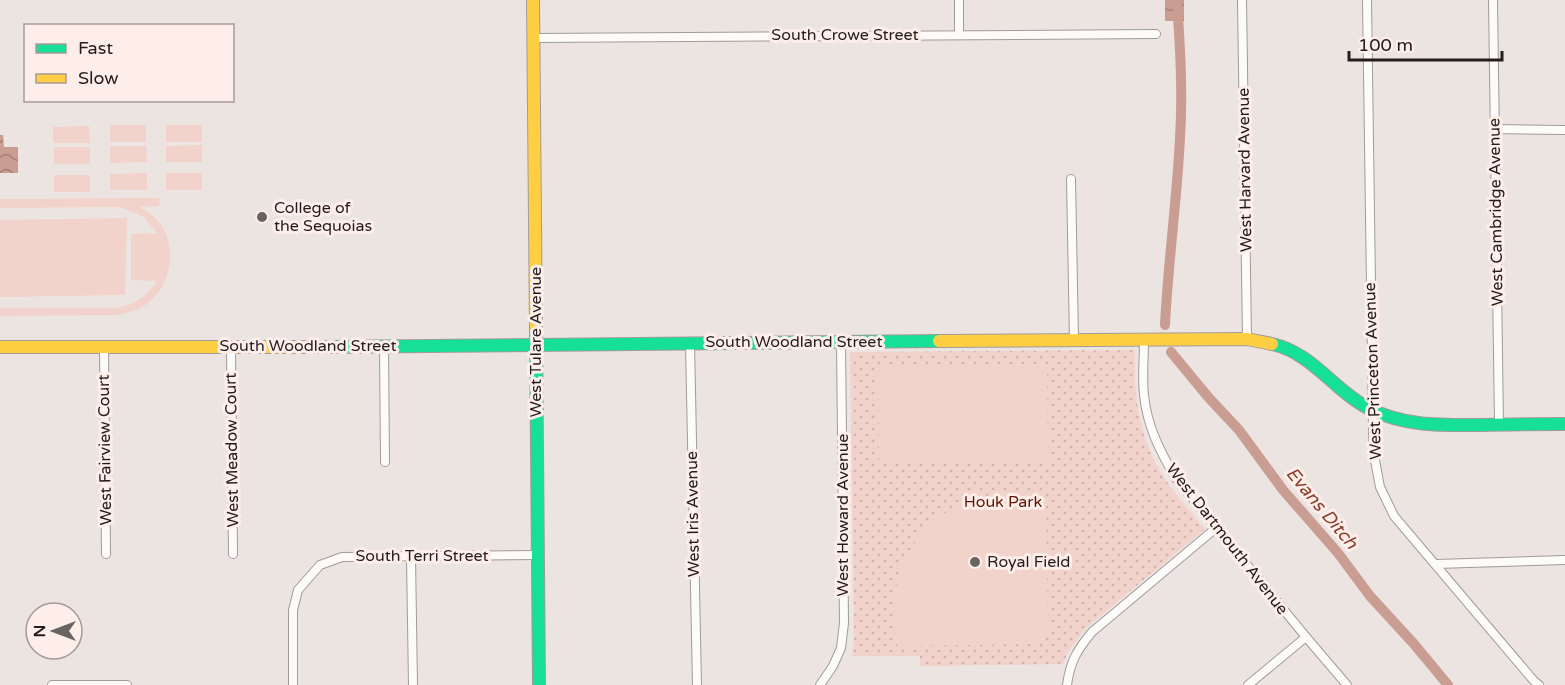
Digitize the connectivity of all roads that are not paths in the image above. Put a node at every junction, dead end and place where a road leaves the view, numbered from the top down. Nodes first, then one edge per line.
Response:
1 (533, 0) edge
2 (959, 0) edge
3 (1242, 0) edge
4 (1367, 0) edge
5 (1493, 0) edge
6 (1156, 34) dead end
7 (959, 35) junction
8 (535, 38) junction
9 (1495, 129) junction
10 (1565, 130) edge
11 (1071, 178) dead end
12 (1247, 339) junction
13 (1074, 340) junction
14 (1144, 340) junction
15 (842, 342) junction
16 (690, 343) junction
17 (536, 345) junction
18 (231, 346) junction
19 (384, 346) junction
20 (0, 347) edge
21 (104, 347) junction
22 (1372, 410) junction
23 (1499, 424) junction
24 (1565, 424) edge
25 (385, 462) dead end
26 (1216, 528) junction
27 (106, 554) dead end
28 (233, 554) dead end
29 (538, 555) junction
30 (411, 557) junction
31 (1565, 560) edge
32 (1436, 564) junction
33 (1306, 637) junction
34 (821, 684) edge
35 (52, 685) edge
36 (127, 685) edge
37 (293, 685) edge
38 (413, 685) edge
39 (539, 685) edge
40 (697, 685) edge
41 (1067, 685) edge
42 (1248, 685) edge
43 (1347, 685) edge
44 (1539, 685) edge

1 - 8 street, West Tulare Avenue
2 - 7 street
3 - 12 street, West Harvard Avenue
4 - 22 street, West Princeton Avenue
5 - 9 street, West Cambridge Avenue
6 - 7 street, South Crowe Street
7 - 8 street, South Crowe Street
8 - 17 street, West Tulare Avenue
9 - 10 street
9 - 23 street, West Cambridge Avenue
11 - 13 street
12 - 14 street, South Woodland Street
12 - 22 street, South Woodland Street
13 - 14 street, South Woodland Street
13 - 15 street, South Woodland Street
14 - 26 street, West Dartmouth Avenue
15 - 16 street, South Woodland Street
15 - 34 street, West Howard Avenue
16 - 17 street, South Woodland Street
16 - 40 street, West Iris Avenue
17 - 19 street, South Woodland Street
17 - 29 street, West Tulare Avenue
18 - 19 street, South Woodland Street
18 - 21 street, South Woodland Street
18 - 28 street, West Meadow Court
19 - 25 street
20 - 21 street, South Woodland Street
21 - 27 street, West Fairview Court
22 - 23 street, South Woodland Street
22 - 32 street, West Princeton Avenue
23 - 24 street, South Woodland Street
26 - 33 street, West Dartmouth Avenue
26 - 41 street
29 - 30 street, South Terri Street
29 - 39 street, West Tulare Avenue
30 - 37 street, South Terri Street
30 - 38 street
31 - 32 street
32 - 44 street, West Princeton Avenue
33 - 42 street
33 - 43 street, West Dartmouth Avenue
35 - 36 street

